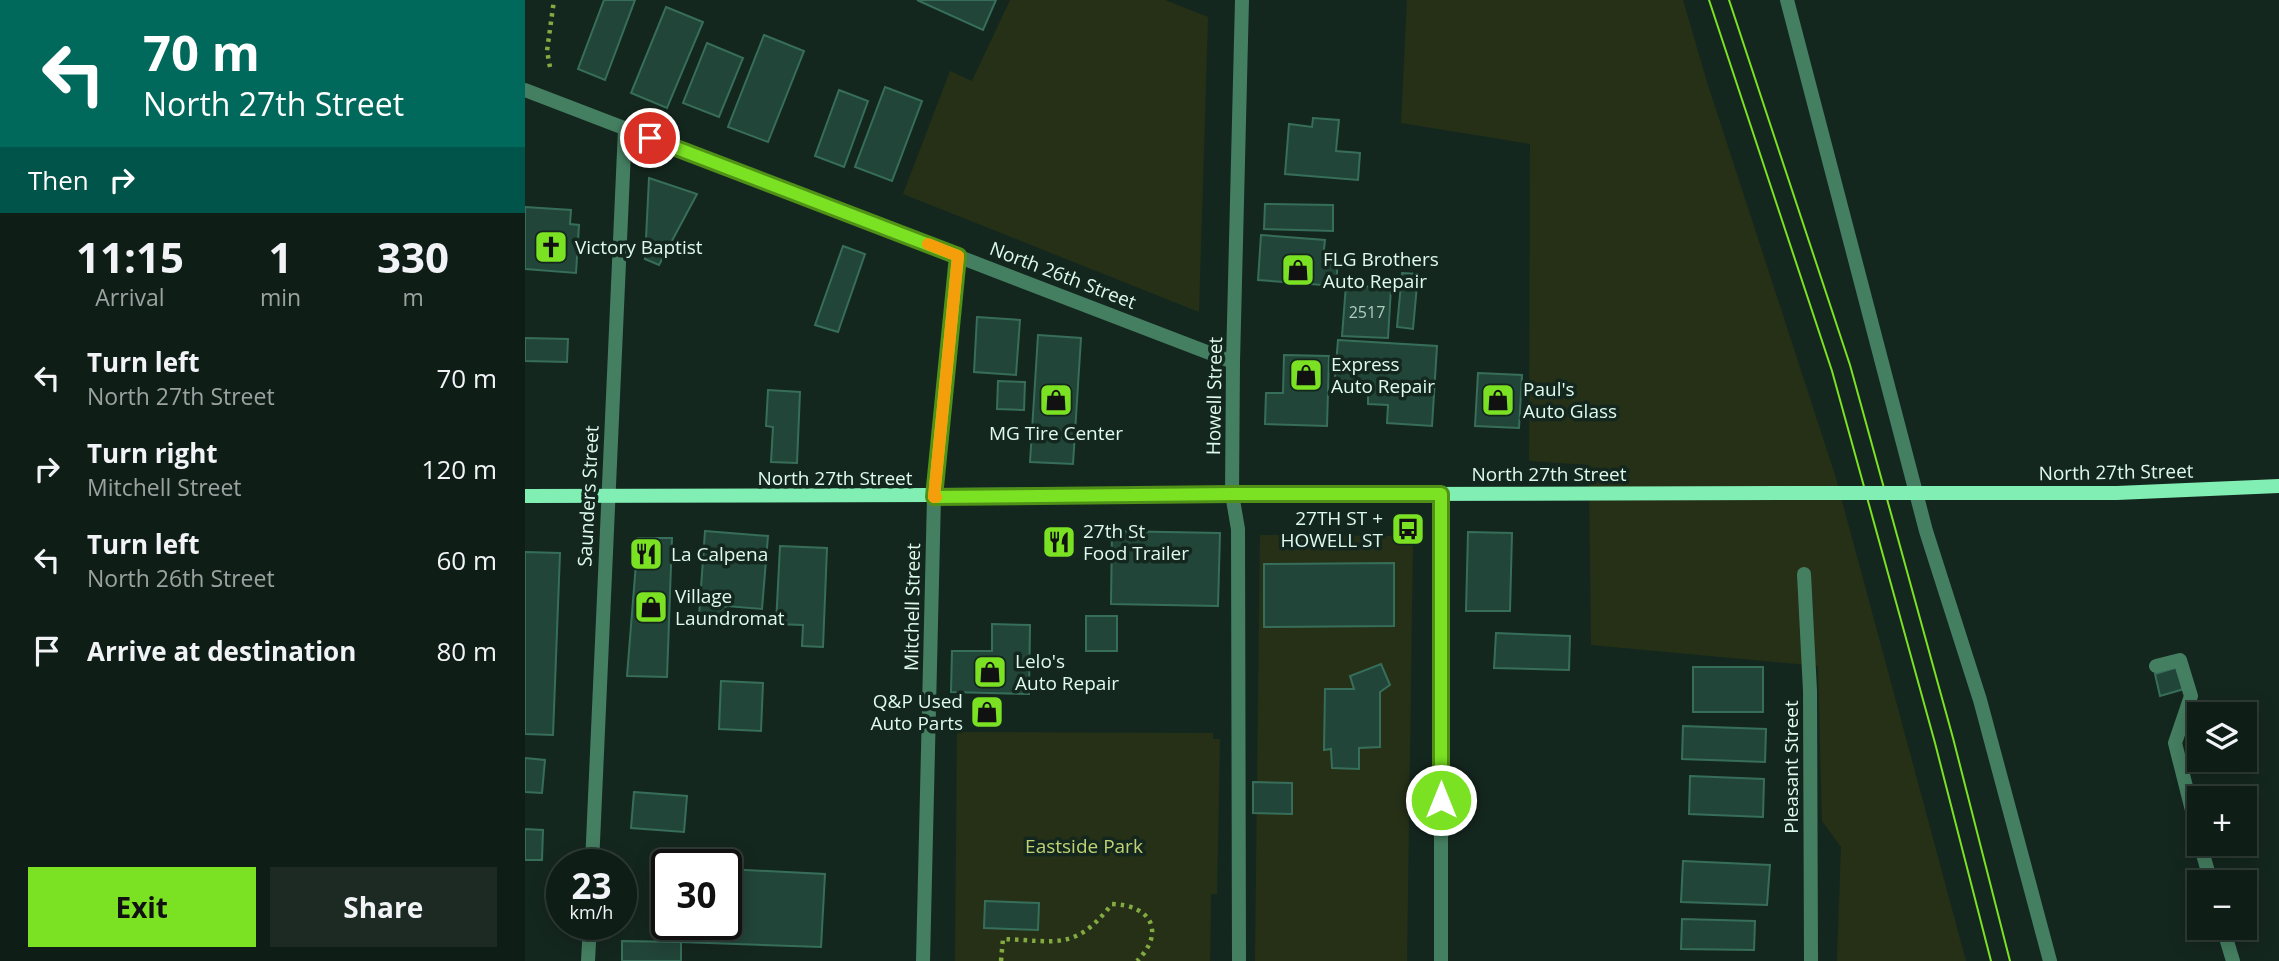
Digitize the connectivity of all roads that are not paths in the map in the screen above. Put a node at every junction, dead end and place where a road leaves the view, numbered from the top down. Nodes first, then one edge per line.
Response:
1 (1787, 0) edge
2 (1240, 1) edge
3 (525, 90) edge
4 (625, 129) junction
5 (958, 256) junction
6 (1233, 362) junction
7 (2279, 486) edge
8 (1232, 494) junction
9 (1441, 494) junction
10 (525, 496) edge
11 (607, 497) junction
12 (934, 497) junction
13 (1804, 574) dead end
14 (2156, 666) dead end
15 (2187, 791) edge
16 (593, 849) edge
17 (589, 940) edge
18 (2227, 940) edge
19 (588, 961) edge
20 (923, 961) edge
21 (1239, 961) edge
22 (1441, 961) edge
23 (1811, 961) edge
24 (2050, 961) edge
25 (2233, 961) edge

1 - 24 street
2 - 6 street, Howell Street
3 - 4 street, North 26th Street
4 - 5 street, North 26th Street
4 - 11 street, Saunders Street
5 - 6 street, North 26th Street
5 - 12 street, Mitchell Street
6 - 8 street, Howell Street
7 - 9 main road, North 27th Street, bridge
8 - 9 main road, North 27th Street
8 - 12 main road, North 27th Street
8 - 21 street, Howell Street
9 - 22 street
10 - 11 main road, North 27th Street
11 - 12 main road, North 27th Street
11 - 16 street, Saunders Street
12 - 20 street, Mitchell Street
13 - 23 street, Pleasant Street
14 - 15 street
17 - 19 street
18 - 25 street

